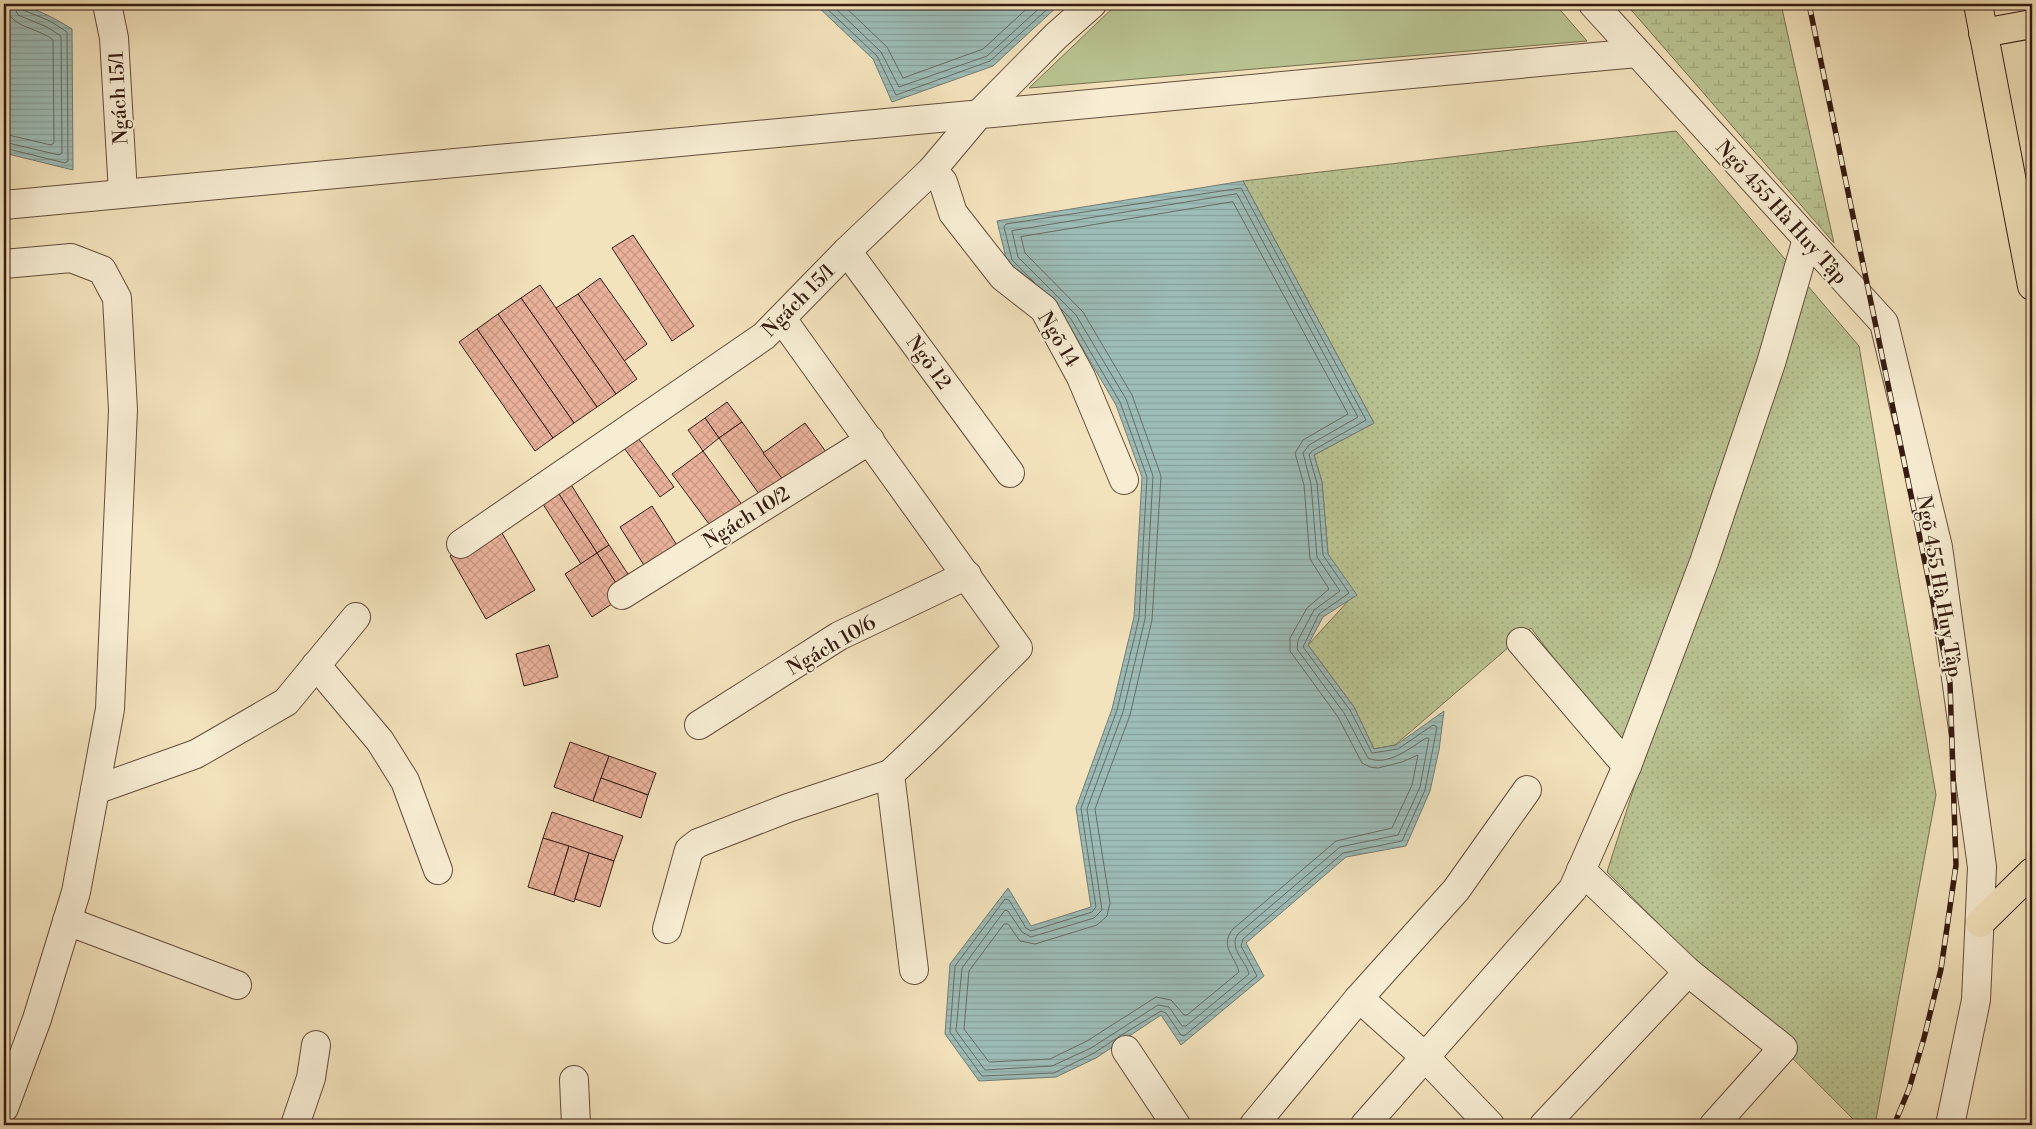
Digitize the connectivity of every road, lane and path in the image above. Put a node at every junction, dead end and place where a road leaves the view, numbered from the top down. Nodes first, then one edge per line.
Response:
1 (107, 4) edge
2 (1092, 4) edge
3 (1593, 4) edge
4 (1978, 4) edge
5 (2032, 24) edge
6 (1983, 33) junction
7 (1638, 53) junction
8 (978, 114) junction
9 (932, 170) junction
10 (124, 193) junction
11 (4, 205) edge
12 (1807, 240) junction
13 (847, 251) junction
14 (4, 264) edge
15 (2032, 286) edge
16 (782, 319) junction
17 (870, 440) junction
18 (1010, 473) dead end
19 (1124, 480) dead end
20 (461, 544) dead end
21 (968, 574) junction
22 (622, 595) dead end
23 (356, 617) dead end
24 (1522, 642) dead end
25 (316, 665) junction
26 (699, 725) dead end
27 (1627, 766) junction
28 (890, 774) junction
29 (95, 790) junction
30 (1527, 790) dead end
31 (438, 870) dead end
32 (1581, 870) junction
33 (2032, 872) edge
34 (67, 921) junction
35 (1980, 923) junction
36 (667, 929) dead end
37 (914, 970) dead end
38 (1688, 972) junction
39 (237, 985) dead end
40 (1359, 998) junction
41 (316, 1046) dead end
42 (1126, 1050) dead end
43 (1424, 1056) junction
44 (574, 1080) dead end
45 (4, 1108) edge
46 (4, 1118) edge
47 (19, 1125) edge
48 (295, 1125) edge
49 (576, 1125) edge
50 (1176, 1125) edge
51 (1254, 1125) edge
52 (1365, 1125) edge
53 (1490, 1125) edge
54 (1544, 1125) edge
55 (1714, 1125) edge
56 (1950, 1125) edge

1 - 10 street, Ngách 15/1
2 - 8 street, Ngách 15/1
3 - 7 street, Ngõ 455 Hà Huy Tập
4 - 6 main road
5 - 6 main road
6 - 15 main road
7 - 8 street
7 - 12 street, Ngõ 455 Hà Huy Tập
8 - 9 street, Ngách 15/1
8 - 10 street
9 - 13 street, Ngách 15/1
9 - 19 street, Ngõ 14
10 - 11 street
12 - 27 street
12 - 35 street, Ngõ 455 Hà Huy Tập
13 - 16 street, Ngách 15/1
13 - 18 street, Ngõ 12
14 - 29 street
16 - 17 street
16 - 20 street, Ngách 15/1
17 - 21 street
17 - 22 street, Ngách 10/2
21 - 26 street, Ngách 10/6
21 - 28 street
23 - 25 street
24 - 27 street
25 - 29 street
25 - 31 street
27 - 32 street
28 - 36 street
28 - 37 street
29 - 34 street
30 - 40 street
32 - 38 street
32 - 43 street
33 - 35 main road
34 - 39 street
34 - 45 street
35 - 56 street, Ngõ 455 Hà Huy Tập
38 - 54 street
38 - 55 street
40 - 43 street
40 - 51 street
41 - 48 street
42 - 50 street
43 - 52 street
43 - 53 street
44 - 49 street
46 - 47 street

